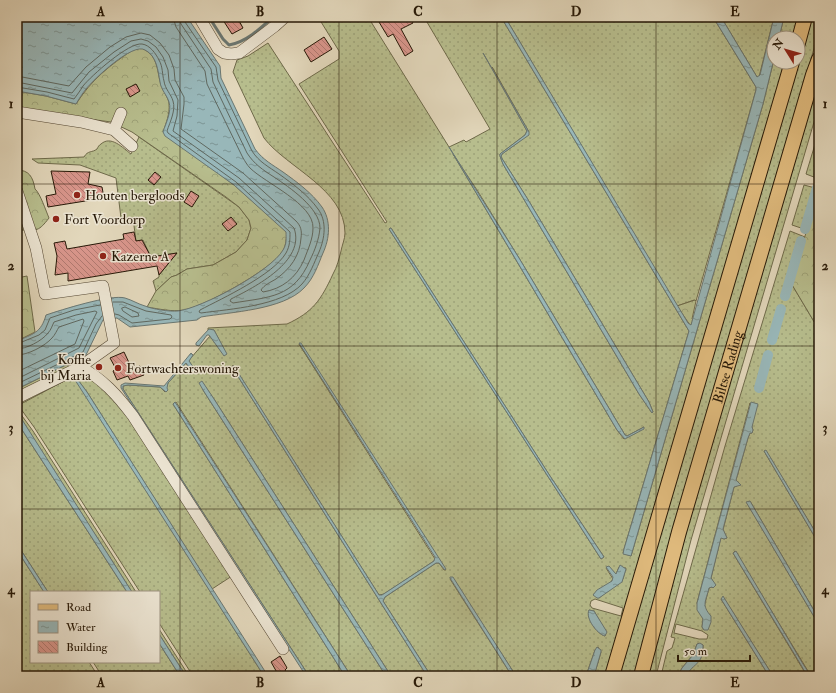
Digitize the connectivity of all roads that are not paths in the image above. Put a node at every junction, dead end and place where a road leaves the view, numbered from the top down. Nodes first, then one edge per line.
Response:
1 (198, 17) edge
2 (285, 17) edge
3 (805, 17) edge
4 (802, 30) edge
5 (819, 59) edge
6 (790, 70) edge
7 (17, 112) edge
8 (121, 113) dead end
9 (114, 130) junction
10 (132, 146) dead end
11 (17, 191) edge
12 (80, 367) junction
13 (17, 398) edge
14 (283, 649) dead end
15 (612, 676) edge
16 (641, 676) edge

1 - 2 street
3 - 4 main road
5 - 16 main road, Biltse Rading
6 - 15 main road, Biltse Rading
7 - 9 street
8 - 9 street
9 - 10 street
11 - 12 street
12 - 13 street
12 - 14 street

